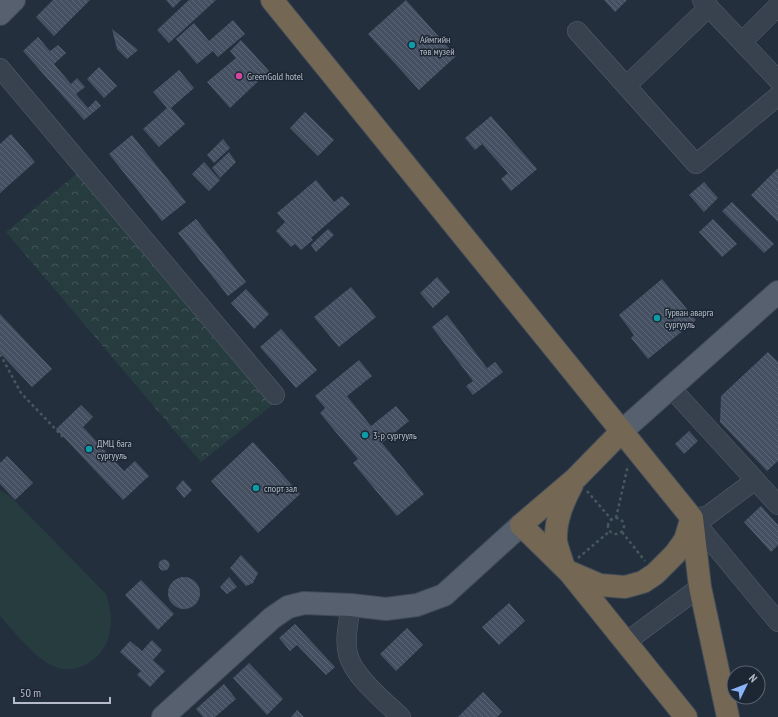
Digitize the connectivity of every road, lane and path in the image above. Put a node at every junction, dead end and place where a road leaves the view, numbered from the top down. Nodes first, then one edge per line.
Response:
1 (14, 0) edge
2 (272, 0) edge
3 (705, 3) edge
4 (778, 6) edge
5 (0, 14) edge
6 (577, 31) dead end
7 (742, 42) junction
8 (0, 68) edge
9 (778, 80) edge
10 (626, 86) junction
11 (778, 96) edge
12 (778, 292) edge
13 (0, 354) edge
14 (671, 388) junction
15 (275, 395) dead end
16 (622, 431) junction
17 (63, 437) dead end
18 (628, 464) dead end
19 (754, 480) junction
20 (580, 483) junction
21 (778, 505) edge
22 (616, 518) junction
23 (692, 518) junction
24 (611, 520) junction
25 (521, 524) junction
26 (610, 531) junction
27 (622, 532) junction
28 (570, 566) junction
29 (655, 574) junction
30 (700, 587) junction
31 (351, 605) junction
32 (778, 622) edge
33 (626, 642) junction
34 (163, 717) edge
35 (401, 717) edge
36 (686, 717) edge
37 (728, 717) edge

1 - 5 main road
2 - 16 highway
3 - 7 street
3 - 10 street
4 - 7 street
6 - 10 street
7 - 9 street
8 - 15 street
10 - 11 street
12 - 14 main road
13 - 17 path
14 - 16 main road
14 - 19 street
16 - 20 highway
16 - 23 highway
18 - 22 path
19 - 21 street
19 - 23 street
20 - 24 path
20 - 25 highway
20 - 28 highway
22 - 24 path
22 - 27 path
23 - 29 highway
23 - 30 highway
23 - 32 street
24 - 26 path
25 - 28 highway
25 - 31 main road
26 - 27 path
26 - 28 path
27 - 29 path
28 - 29 highway
28 - 33 highway
30 - 33 street
30 - 37 highway
31 - 34 main road
31 - 35 street
33 - 36 highway

